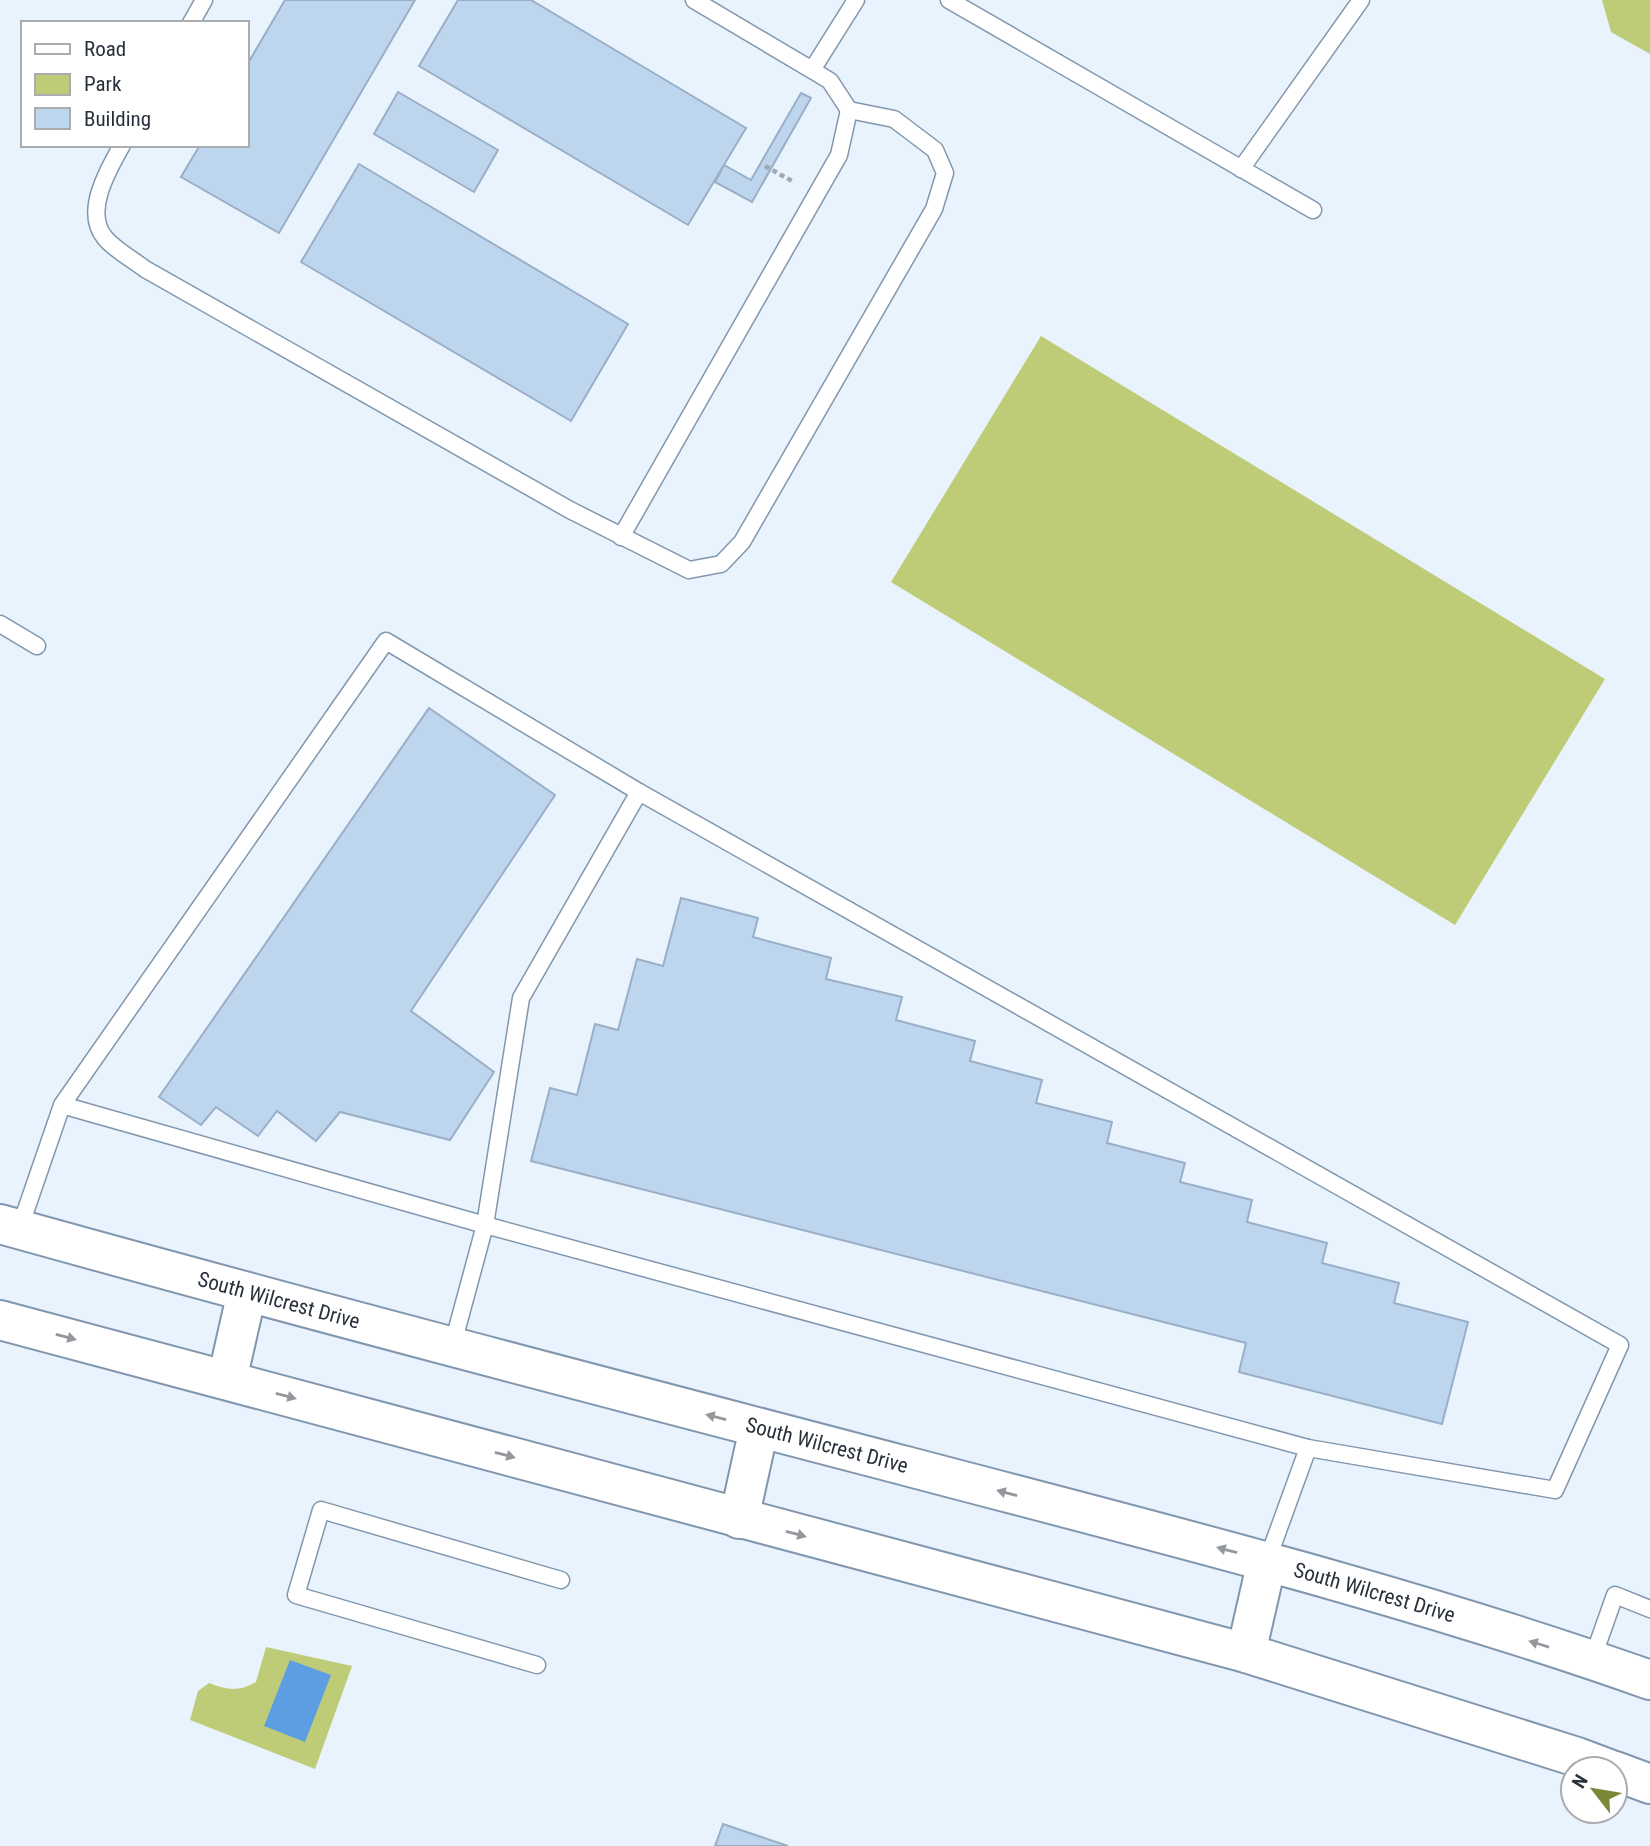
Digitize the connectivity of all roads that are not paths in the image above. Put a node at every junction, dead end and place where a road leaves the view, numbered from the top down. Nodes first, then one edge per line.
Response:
1 (204, 0) edge
2 (694, 0) edge
3 (856, 0) edge
4 (949, 0) edge
5 (1362, 0) edge
6 (192, 21) edge
7 (812, 70) junction
8 (849, 110) junction
9 (121, 147) edge
10 (1241, 169) junction
11 (1313, 210) dead end
12 (621, 537) junction
13 (0, 624) edge
14 (37, 646) dead end
15 (639, 792) junction
16 (62, 1105) junction
17 (485, 1225) junction
18 (10, 1227) edge
19 (247, 1292) junction
20 (0, 1320) edge
21 (452, 1347) junction
22 (227, 1380) junction
23 (759, 1428) junction
24 (1308, 1448) junction
25 (739, 1519) junction
26 (1267, 1561) junction
27 (561, 1580) dead end
28 (1650, 1609) edge
29 (1246, 1653) junction
30 (1592, 1660) junction
31 (537, 1665) dead end
32 (1650, 1681) edge
33 (1569, 1755) edge
34 (1629, 1776) edge
35 (1650, 1784) edge

1 - 6 lane
2 - 7 lane
3 - 7 lane
4 - 10 lane
5 - 10 lane
7 - 8 lane
8 - 12 lane
8 - 12 lane
9 - 12 lane
10 - 11 lane
13 - 14 lane
15 - 16 lane
15 - 17 lane
15 - 24 lane
16 - 17 lane
16 - 18 lane
17 - 21 lane
17 - 24 lane
18 - 19 main road, South Wilcrest Drive
19 - 21 main road, South Wilcrest Drive
19 - 22 main road
20 -> 22 main road
23 -> 21 main road, South Wilcrest Drive
22 -> 25 main road
23 - 25 main road
26 -> 23 main road, South Wilcrest Drive
24 - 26 lane
25 -> 29 main road
26 - 29 main road
30 -> 26 main road, South Wilcrest Drive
27 - 31 lane
28 - 30 lane
29 - 33 main road
30 - 32 main road, South Wilcrest Drive
34 - 35 main road

